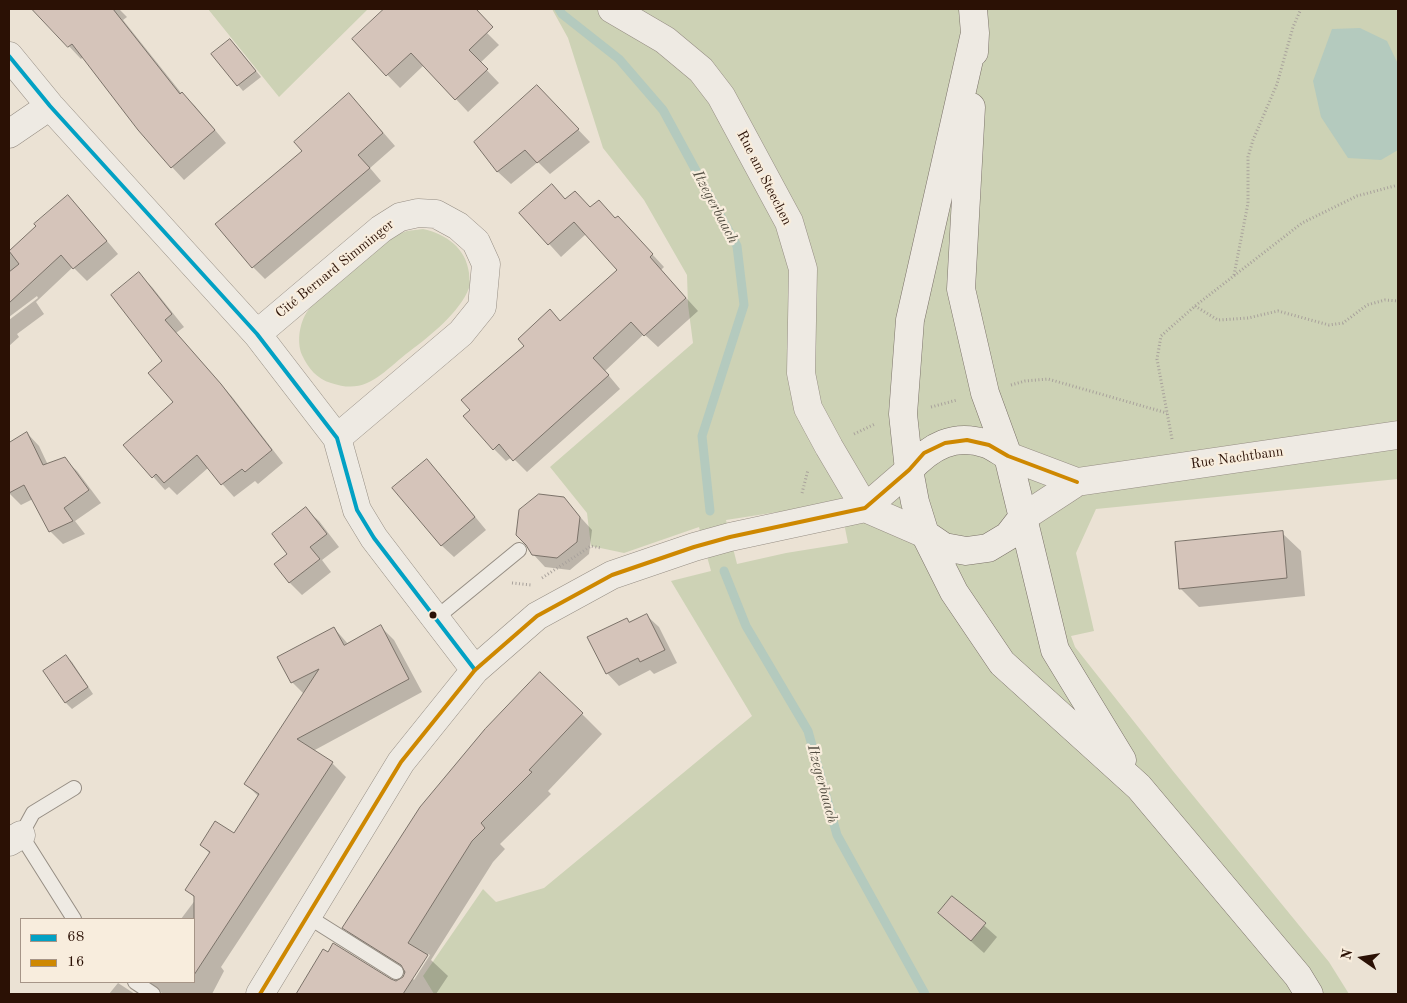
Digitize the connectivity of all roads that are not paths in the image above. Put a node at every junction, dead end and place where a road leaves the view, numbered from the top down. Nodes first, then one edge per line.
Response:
1 (612, 9) edge
2 (974, 21) edge
3 (9, 56) edge
4 (50, 106) junction
5 (9, 134) edge
6 (257, 334) junction
7 (1398, 435) edge
8 (337, 438) junction
9 (1008, 456) junction
10 (909, 470) junction
11 (1077, 482) junction
12 (865, 508) junction
13 (1022, 518) junction
14 (925, 534) junction
15 (519, 550) dead end
16 (436, 618) junction
17 (474, 670) junction
18 (1139, 787) junction
19 (74, 788) dead end
20 (15, 839) edge
21 (307, 916) junction
22 (73, 918) edge
23 (396, 972) dead end
24 (136, 983) edge
25 (153, 994) edge
26 (260, 994) edge
27 (1309, 994) edge

1 - 12 street, Rue am Steechen
2 - 9 street
2 - 10 street
3 - 4 street
4 - 5 street
4 - 6 street
6 - 8 street
6 - 8 street, Cité Bernard Simminger
7 - 11 street, Rue Nachtbann
8 - 16 street
9 - 10 street
9 - 11 street, Rue Nachtbann
9 - 13 street
10 - 12 street
10 - 14 street
11 - 13 street, Rue Nachtbann
12 - 14 street
12 - 17 street
13 - 14 street
13 - 18 street
14 - 18 street
15 - 16 lane
16 - 17 street
17 - 21 street
18 - 27 street
19 - 20 lane
20 - 22 lane
21 - 23 lane
21 - 26 street
24 - 25 lane

